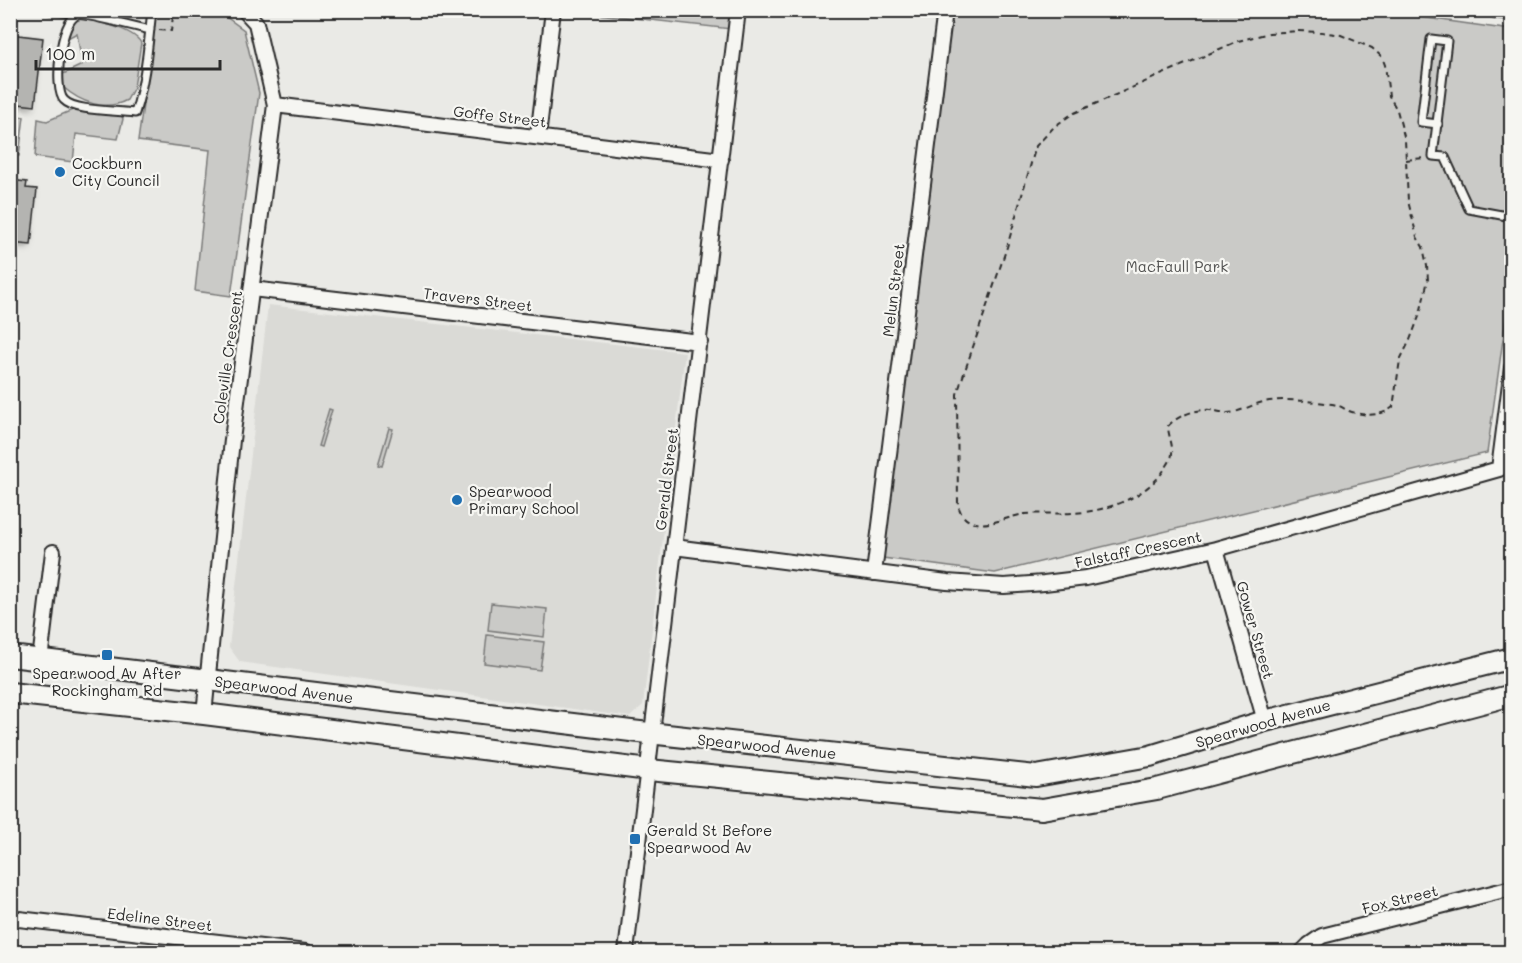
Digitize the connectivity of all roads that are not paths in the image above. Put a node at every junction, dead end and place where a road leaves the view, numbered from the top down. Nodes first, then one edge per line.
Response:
1 (50, 10) edge
2 (152, 10) edge
3 (244, 10) edge
4 (553, 10) edge
5 (738, 10) edge
6 (945, 10) edge
7 (1495, 10) edge
8 (1512, 12) edge
9 (78, 14) junction
10 (150, 30) junction
11 (275, 105) junction
12 (1438, 124) junction
13 (537, 137) junction
14 (721, 160) junction
15 (1512, 217) edge
16 (252, 289) junction
17 (700, 342) junction
18 (1512, 368) edge
19 (674, 547) junction
20 (1216, 549) junction
21 (53, 552) dead end
22 (874, 573) junction
23 (10, 656) edge
24 (1512, 657) edge
25 (40, 660) junction
26 (208, 680) junction
27 (10, 693) edge
28 (1512, 695) edge
29 (204, 714) junction
30 (1265, 721) junction
31 (654, 733) junction
32 (1150, 756) junction
33 (649, 770) junction
34 (1156, 789) junction
35 (1512, 888) edge
36 (10, 918) edge
37 (306, 952) edge
38 (626, 952) edge
39 (1302, 952) edge

1 - 9 lane
2 - 10 lane
3 - 11 street, Coleville Crescent
4 - 13 street
5 - 14 street, Gerald Street
6 - 22 street, Melun Street
7 - 8 street
9 - 10 lane
9 - 10 lane
11 - 13 street, Goffe Street
11 - 16 street, Coleville Crescent
12 - 12 lane
12 - 15 lane
13 - 14 street, Goffe Street
14 - 17 street, Gerald Street
16 - 17 street, Travers Street
16 - 26 street, Coleville Crescent
17 - 19 street, Gerald Street
18 - 20 street, Falstaff Crescent
19 - 22 street, Falstaff Crescent
19 - 31 street, Gerald Street
20 - 22 street, Falstaff Crescent
20 - 30 street, Gower Street
21 - 25 street
23 - 25 main road, Spearwood Avenue
24 - 30 main road, Spearwood Avenue
25 - 26 main road, Spearwood Avenue
26 - 29 street, Coleville Crescent
26 - 31 main road, Spearwood Avenue
27 - 29 main road
28 - 34 main road
29 - 33 main road
30 - 32 main road, Spearwood Avenue
31 - 32 main road, Spearwood Avenue
31 - 33 street, Gerald Street
32 - 34 main road
33 - 34 main road
33 - 38 street, Gerald Street
35 - 39 street, Fox Street
36 - 37 street, Edeline Street

